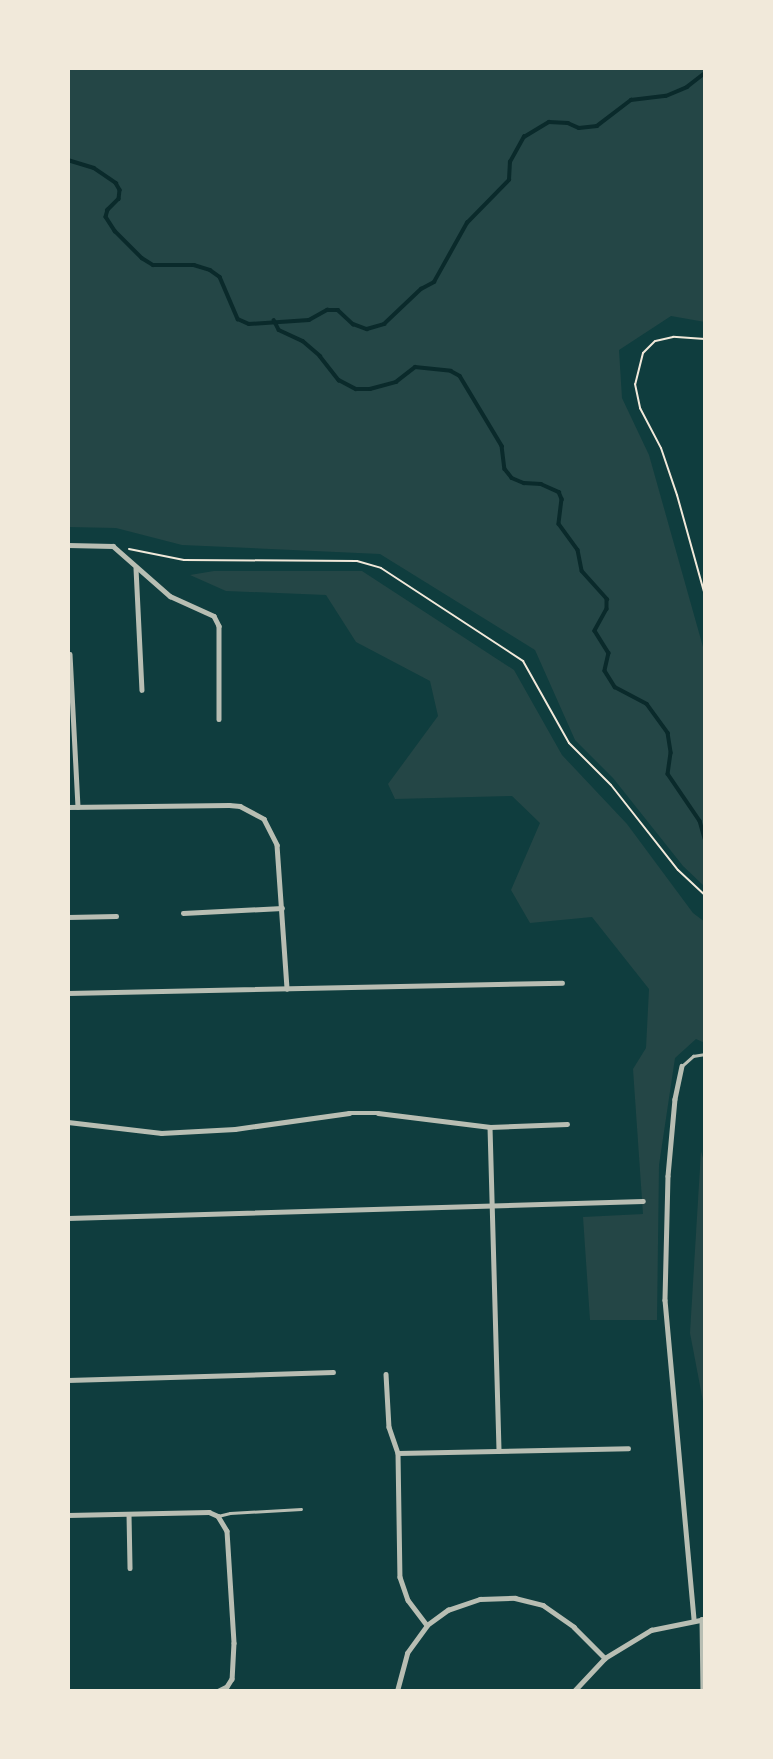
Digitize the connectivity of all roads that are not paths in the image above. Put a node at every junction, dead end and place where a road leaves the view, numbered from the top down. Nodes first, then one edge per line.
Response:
1 (68, 545) edge
2 (136, 567) junction
3 (70, 654) edge
4 (142, 690) dead end
5 (219, 719) dead end
6 (68, 807) edge
7 (78, 807) junction
8 (282, 908) junction
9 (183, 913) dead end
10 (116, 916) dead end
11 (68, 917) edge
12 (562, 983) dead end
13 (287, 989) junction
14 (68, 993) edge
15 (705, 1054) edge
16 (682, 1066) joint
17 (68, 1122) edge
18 (567, 1124) dead end
19 (489, 1127) junction
20 (643, 1201) dead end
21 (490, 1206) junction
22 (68, 1218) edge
23 (332, 1372) dead end
24 (387, 1374) dead end
25 (68, 1380) edge
26 (628, 1448) dead end
27 (499, 1451) junction
28 (398, 1453) junction
29 (301, 1509) dead end
30 (129, 1514) junction
31 (68, 1515) edge
32 (218, 1516) junction
33 (130, 1567) dead end
34 (694, 1619) junction
35 (704, 1619) edge
36 (428, 1625) junction
37 (605, 1658) junction
38 (219, 1691) edge
39 (397, 1691) edge
40 (575, 1691) edge
41 (703, 1691) edge

1 - 2 street
2 - 4 street
2 - 5 street
3 - 7 street
6 - 7 street
7 - 8 street
8 - 9 street
8 - 13 street
10 - 11 street
12 - 13 street
13 - 14 street
15 - 16 lane
16 - 34 street
17 - 19 street
18 - 19 street
19 - 21 street
20 - 21 street
21 - 22 street
21 - 27 street
23 - 25 street
24 - 28 street
26 - 27 street
27 - 28 street
28 - 36 street
29 - 32 lane
30 - 31 street
30 - 32 street
30 - 33 street
32 - 38 street
34 - 35 street
34 - 37 street
35 - 41 street
36 - 37 street
36 - 39 street
37 - 40 street

